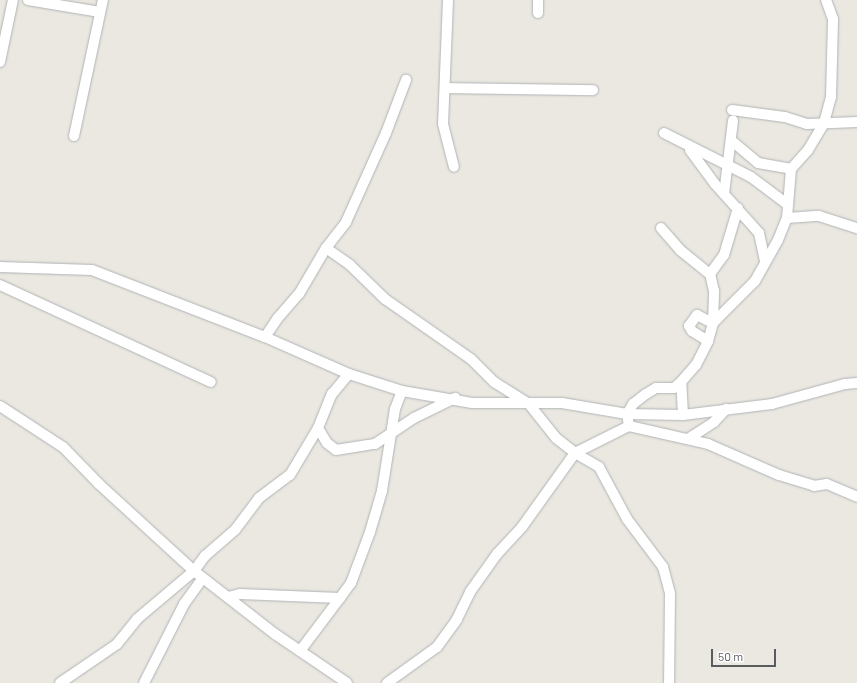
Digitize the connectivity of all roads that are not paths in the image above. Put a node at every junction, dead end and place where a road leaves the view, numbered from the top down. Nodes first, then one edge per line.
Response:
1 (13, 0) edge
2 (28, 0) edge
3 (103, 0) edge
4 (448, 0) edge
5 (538, 0) edge
6 (826, 0) edge
7 (100, 12) junction
8 (538, 13) dead end
9 (0, 62) edge
10 (406, 80) dead end
11 (445, 88) junction
12 (593, 90) dead end
13 (732, 110) dead end
14 (733, 121) dead end
15 (857, 122) edge
16 (824, 123) junction
17 (664, 133) dead end
18 (74, 136) dead end
19 (732, 141) junction
20 (688, 147) junction
21 (728, 166) junction
22 (454, 167) dead end
23 (791, 169) junction
24 (724, 194) junction
25 (786, 204) junction
26 (738, 208) junction
27 (787, 218) junction
28 (661, 228) dead end
29 (857, 228) edge
30 (326, 248) junction
31 (765, 261) junction
32 (0, 267) edge
33 (710, 274) junction
34 (1, 287) edge
35 (714, 323) junction
36 (265, 337) junction
37 (708, 341) junction
38 (349, 374) junction
39 (211, 382) dead end
40 (681, 382) junction
41 (857, 383) edge
42 (402, 391) junction
43 (455, 398) junction
44 (529, 404) junction
45 (0, 406) edge
46 (726, 409) junction
47 (627, 414) junction
48 (683, 415) junction
49 (629, 426) junction
50 (318, 428) junction
51 (390, 435) junction
52 (688, 439) junction
53 (575, 453) junction
54 (857, 497) edge
55 (194, 571) junction
56 (203, 578) junction
57 (228, 597) junction
58 (340, 598) junction
59 (300, 651) junction
60 (60, 683) edge
61 (144, 683) edge
62 (348, 683) edge
63 (387, 683) edge
64 (669, 683) edge

1 - 9 street
2 - 7 street
3 - 7 street
4 - 11 street
5 - 8 street
6 - 16 street
7 - 18 street
10 - 30 street
11 - 12 street
11 - 22 street
13 - 16 street
14 - 19 street
15 - 16 street
16 - 23 street
17 - 20 street
19 - 21 street
19 - 23 street
20 - 21 street
20 - 24 street
21 - 24 street
21 - 25 street
23 - 25 street
24 - 26 street
25 - 27 street
26 - 31 street
26 - 33 street
27 - 29 street
27 - 31 street
28 - 33 street
30 - 36 street
30 - 44 street
31 - 35 street
32 - 36 street
33 - 35 street
34 - 39 street
35 - 37 street
35 - 37 street
36 - 38 street
37 - 40 street
38 - 42 street
38 - 50 street
40 - 47 street
40 - 48 street
41 - 46 street
42 - 43 street
42 - 51 street
43 - 44 street
43 - 51 street
44 - 47 street
44 - 53 street
45 - 55 street
46 - 48 street
46 - 52 street
47 - 48 street
47 - 49 street
49 - 52 street
49 - 53 street
50 - 51 street
50 - 55 street
51 - 58 street
52 - 54 street
53 - 63 street
53 - 64 street
55 - 56 street
55 - 60 street
56 - 57 street
56 - 61 street
57 - 58 street
57 - 59 street
58 - 59 street
59 - 62 street

